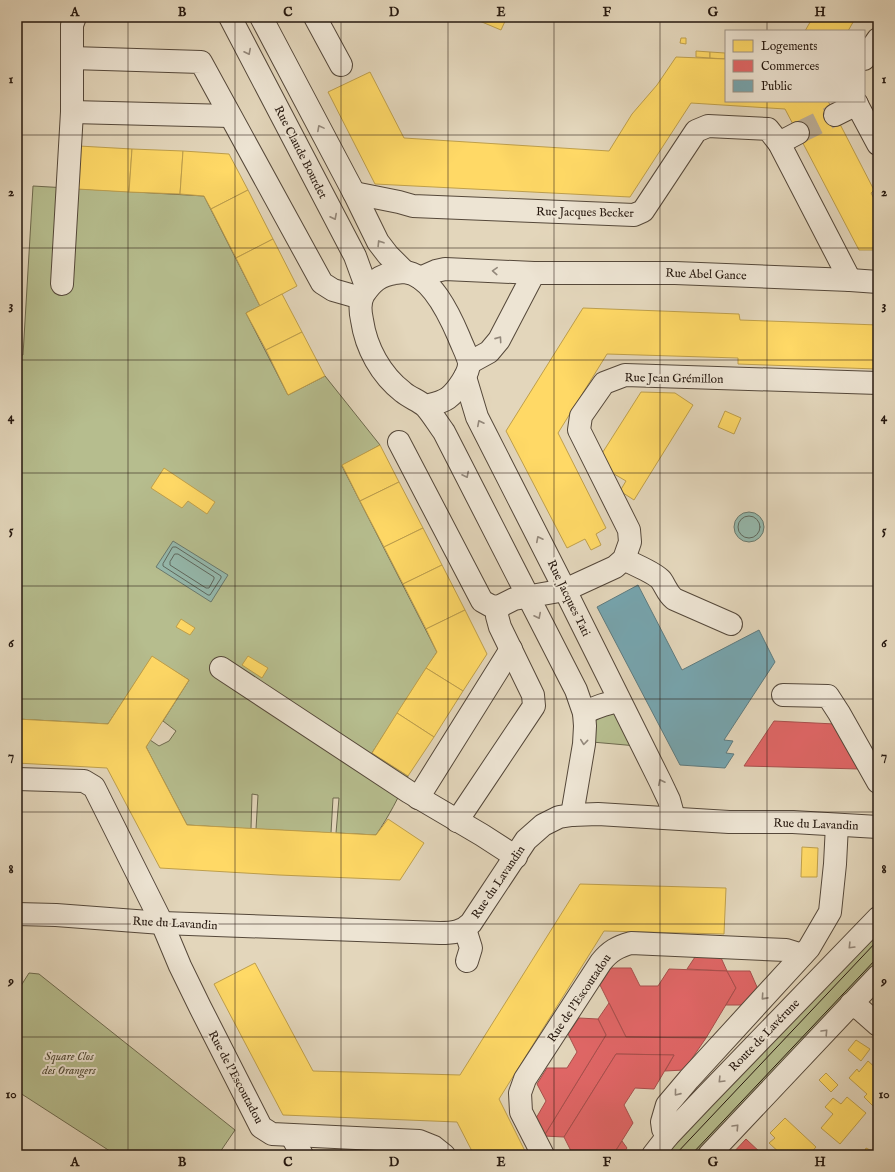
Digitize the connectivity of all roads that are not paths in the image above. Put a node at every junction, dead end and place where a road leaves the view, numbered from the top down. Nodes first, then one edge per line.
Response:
1 (75, 17) edge
2 (230, 17) edge
3 (261, 17) edge
4 (315, 17) edge
5 (878, 39) edge
6 (72, 58) junction
7 (865, 58) edge
8 (341, 66) dead end
9 (856, 102) edge
10 (72, 112) junction
11 (835, 115) tunnel mouth
12 (230, 116) junction
13 (878, 144) edge
14 (354, 193) junction
15 (534, 273) junction
16 (412, 275) junction
17 (850, 280) junction
18 (878, 282) edge
19 (62, 284) dead end
20 (364, 294) junction
21 (467, 370) junction
22 (878, 384) edge
23 (425, 406) junction
24 (399, 442) dead end
25 (624, 559) junction
26 (565, 590) junction
27 (527, 596) junction
28 (498, 607) junction
29 (731, 624) dead end
30 (511, 649) junction
31 (221, 668) dead end
32 (783, 695) dead end
33 (620, 702) junction
34 (584, 713) junction
35 (17, 779) edge
36 (878, 782) edge
37 (418, 798) junction
38 (572, 814) junction
39 (674, 818) junction
40 (457, 821) junction
41 (837, 825) junction
42 (878, 827) edge
43 (516, 857) junction
44 (17, 914) edge
45 (878, 918) edge
46 (162, 923) junction
47 (465, 929) junction
48 (467, 961) dead end
49 (725, 962) dead end
50 (797, 962) junction
51 (878, 976) edge
52 (851, 1004) junction
53 (878, 1025) edge
54 (291, 1135) junction
55 (667, 1137) junction
56 (436, 1152) edge
57 (302, 1155) edge
58 (543, 1155) edge
59 (653, 1155) edge
60 (710, 1155) edge

1 - 6 street
2 -> 20 street, Rue Claude Bourdet
14 -> 3 street
4 - 8 street
5 - 7 street
6 - 10 street
6 - 12 street
9 - 11 street
9 - 13 street
10 - 12 street
10 - 19 street
12 - 20 street
16 -> 14 street
14 - 17 street, Rue Jacques Becker
15 -> 16 street, Rue Abel Gance
15 - 17 street, Rue Abel Gance
21 -> 15 street
16 - 20 street
16 - 21 street, Rue Jacques Tati
17 - 18 street, Rue Abel Gance
20 - 23 street
21 - 23 street
26 -> 21 street, Rue Jacques Tati
22 - 25 street, Rue Jean Grémillon
23 -> 27 street
24 - 28 street
25 - 26 street
25 - 29 street
26 - 27 street
26 - 33 street, Rue Jacques Tati
27 - 28 street
27 -> 34 street
28 - 30 street
30 - 37 street
30 - 40 street
31 - 37 street
32 - 36 street
33 - 34 street
39 -> 33 street, Rue Jacques Tati
34 -> 38 street
35 - 46 street, Rue de l'Escoutadou
37 - 40 street
38 - 39 street, Rue du Lavandin
38 - 43 street, Rue du Lavandin
39 - 41 street, Rue du Lavandin
40 - 43 street
41 - 42 street, Rue du Lavandin
41 - 50 street
43 - 47 street, Rue du Lavandin
44 - 46 street, Rue du Lavandin
45 -> 55 street, Route de Lavérune
46 - 47 street, Rue du Lavandin
46 - 54 street, Rue de l'Escoutadou
47 - 48 street
49 - 50 street
50 -> 55 street
50 - 58 street, Rue de l'Escoutadou
51 - 52 street
52 - 53 street
60 -> 52 street
54 - 56 street, Rue de l'Escoutadou
54 - 57 street
55 - 59 street, Route de Lavérune

